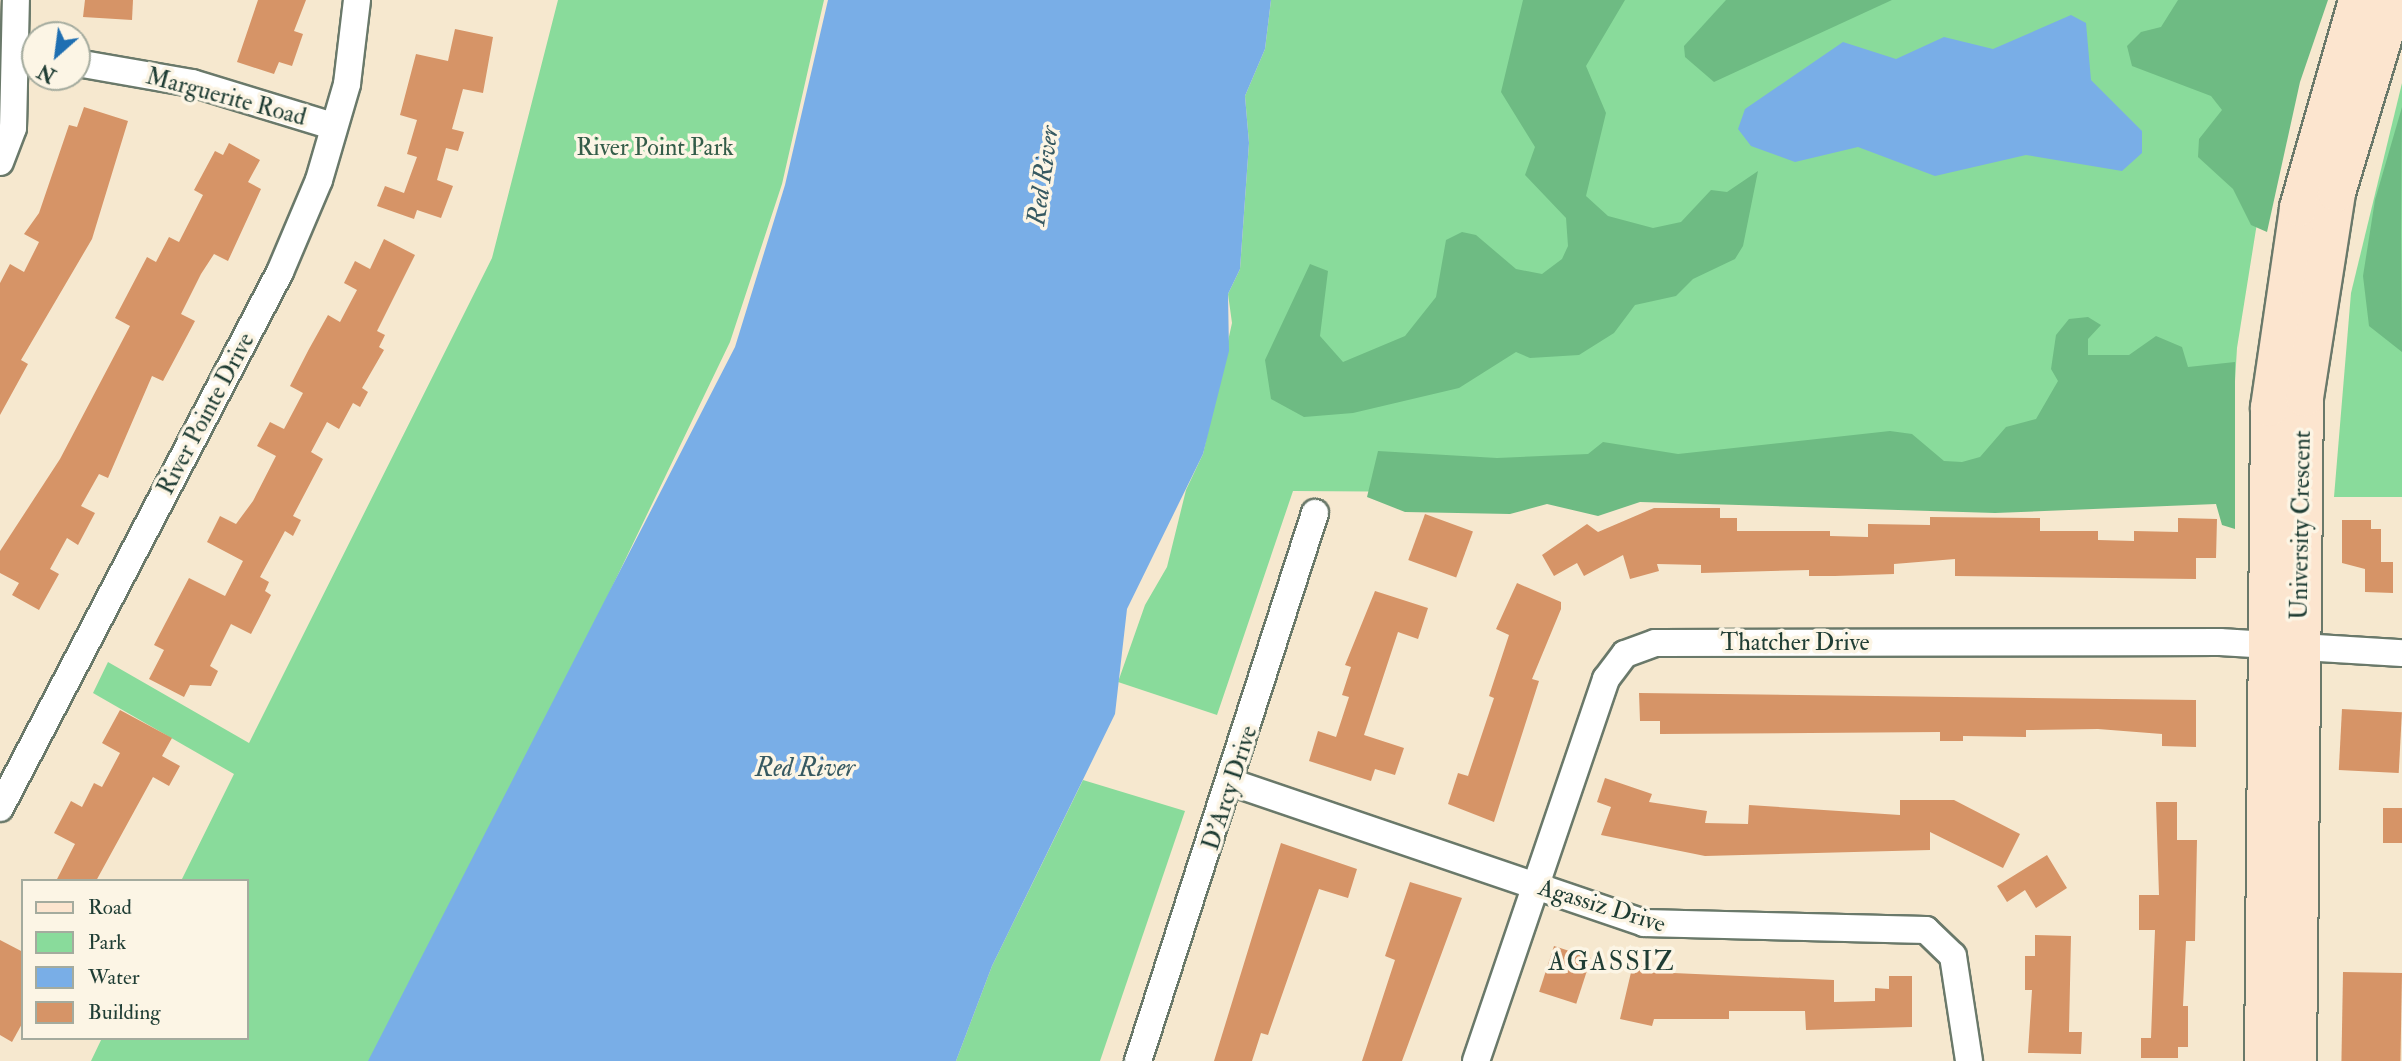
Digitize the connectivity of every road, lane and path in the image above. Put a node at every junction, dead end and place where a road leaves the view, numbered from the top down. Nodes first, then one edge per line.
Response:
1 (16, 0) edge
2 (357, 0) edge
3 (2357, 0) edge
4 (2394, 0) edge
5 (21, 27) edge
6 (91, 65) edge
7 (21, 82) edge
8 (333, 127) junction
9 (0, 162) edge
10 (1315, 513) dead end
11 (2281, 647) junction
12 (2402, 653) edge
13 (1233, 783) junction
14 (0, 808) edge
15 (1538, 887) junction
16 (1138, 1061) edge
17 (1476, 1061) edge
18 (1969, 1061) edge
19 (2263, 1061) edge
20 (2297, 1061) edge

1 - 5 street
2 - 8 street, River Pointe Drive
3 - 11 main road, University Crescent
4 - 11 main road, University Crescent
6 - 8 street, Marguerite Road
7 - 9 street
8 - 14 street, River Pointe Drive
10 - 13 street, D'Arcy Drive
11 - 12 street, Thatcher Drive
11 - 15 street, Thatcher Drive
11 - 19 main road, University Crescent
11 - 20 main road, University Crescent
13 - 15 street, Agassiz Drive
13 - 16 street, D'Arcy Drive
15 - 17 street, Thatcher Drive
15 - 18 street, Agassiz Drive

